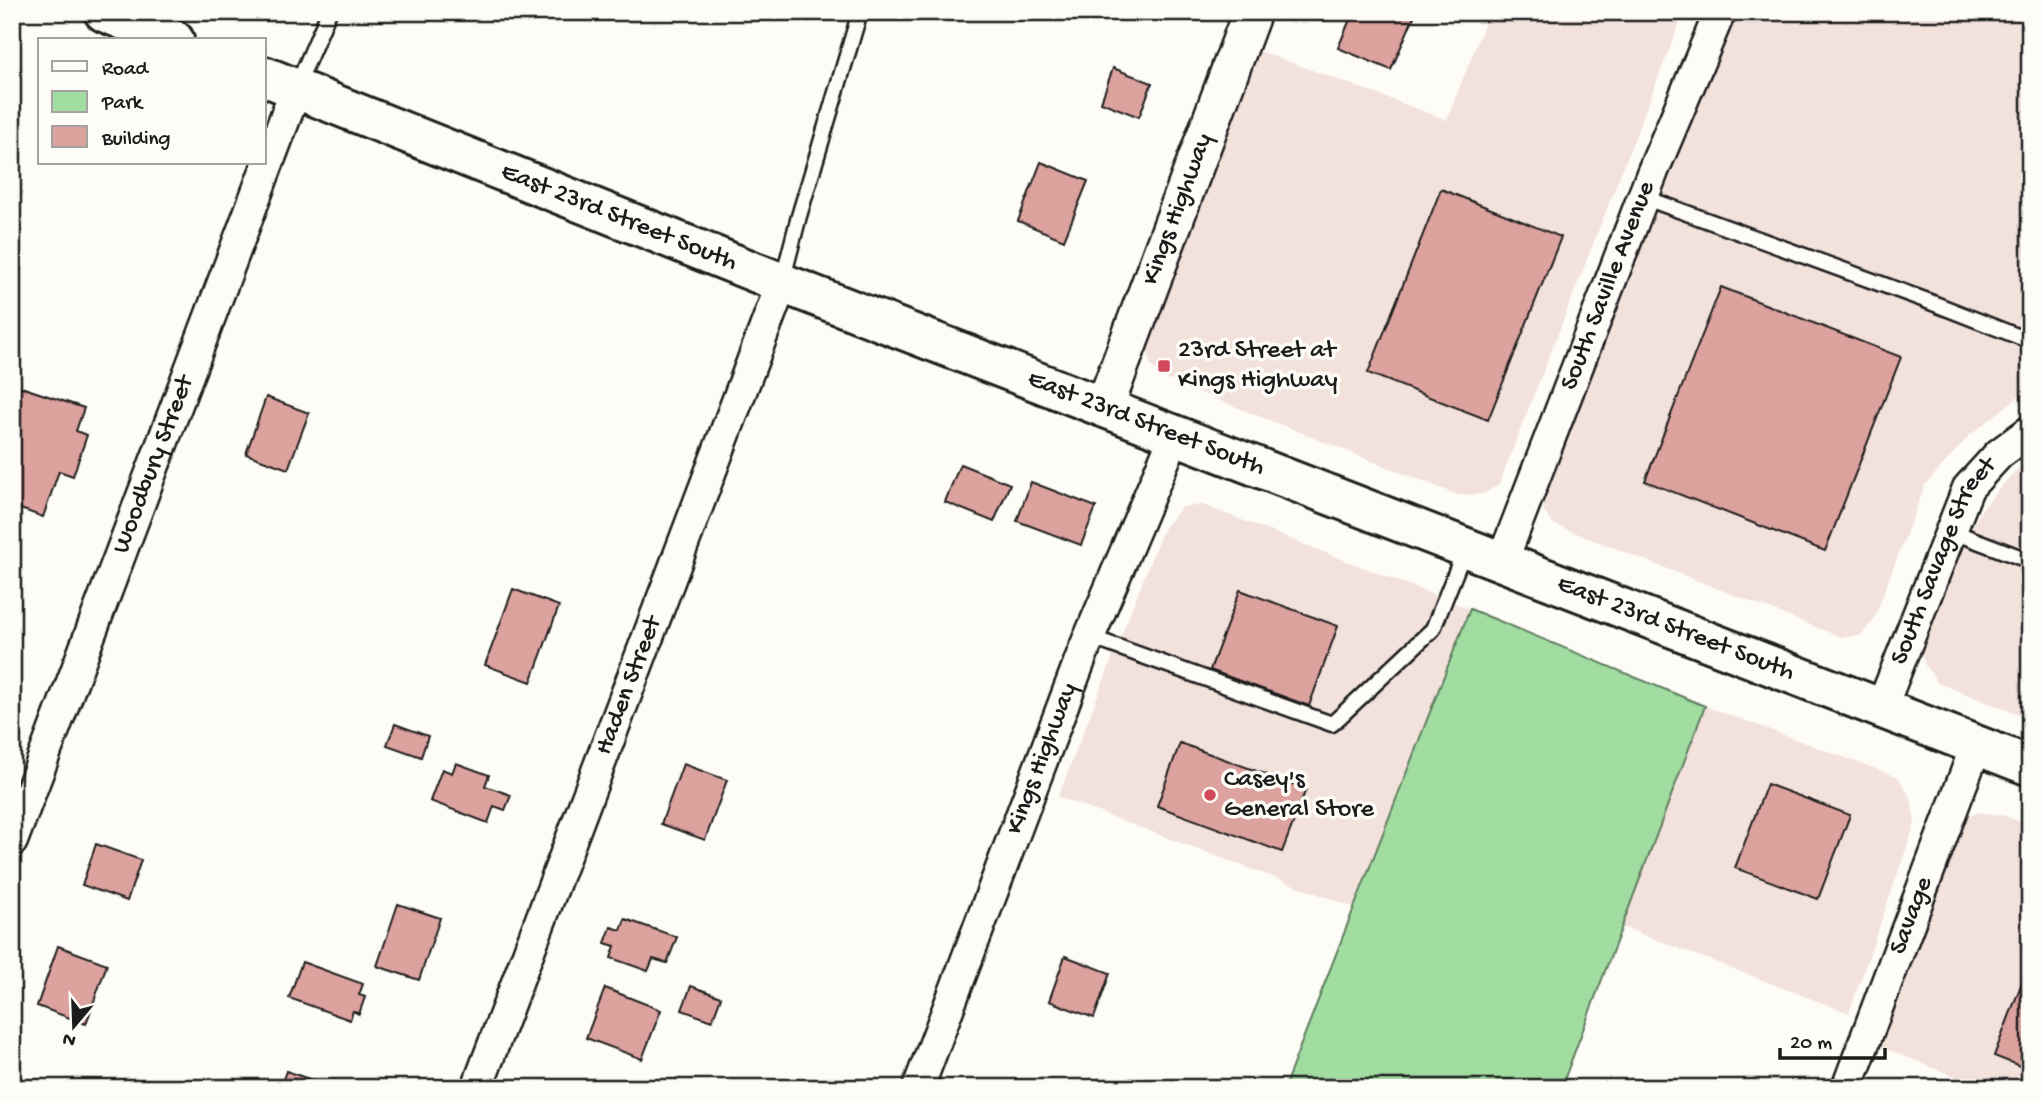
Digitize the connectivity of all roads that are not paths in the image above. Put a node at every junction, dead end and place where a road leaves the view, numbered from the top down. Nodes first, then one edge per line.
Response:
1 (104, 12) edge
2 (329, 12) edge
3 (860, 12) edge
4 (1252, 12) edge
5 (1720, 12) edge
6 (169, 38) edge
7 (280, 83) edge
8 (266, 123) edge
9 (251, 164) edge
10 (1643, 197) junction
11 (782, 283) junction
12 (2030, 341) edge
13 (1104, 408) junction
14 (2028, 433) edge
15 (1175, 435) junction
16 (1951, 531) junction
17 (1465, 547) junction
18 (2030, 561) edge
19 (1503, 562) junction
20 (1090, 637) junction
21 (1881, 709) junction
22 (1976, 746) junction
23 (2030, 766) edge
24 (12, 841) edge
25 (477, 1088) edge
26 (918, 1088) edge
27 (1847, 1088) edge

1 - 6 main road
2 - 7 lane
3 - 11 lane
4 - 13 street, Kings Highway
5 - 10 street, South Saville Avenue
7 - 8 street, Woodbury Street
7 - 11 main road, East 23rd Street South
9 - 24 street, Woodbury Street
10 - 12 lane
10 - 19 street, South Saville Avenue
11 - 13 main road, East 23rd Street South
11 - 25 street, Haden Street
13 - 15 main road, East 23rd Street South
14 - 16 street, South Savage Street
15 - 17 main road, East 23rd Street South
15 - 20 street, Kings Highway
16 - 18 lane
16 - 21 street, South Savage Street
17 - 19 main road, East 23rd Street South
17 - 20 lane
19 - 21 main road, East 23rd Street South
20 - 26 street, Kings Highway
21 - 22 main road, East 23rd Street South
22 - 23 main road, East 23rd Street South
22 - 27 street, Savage

